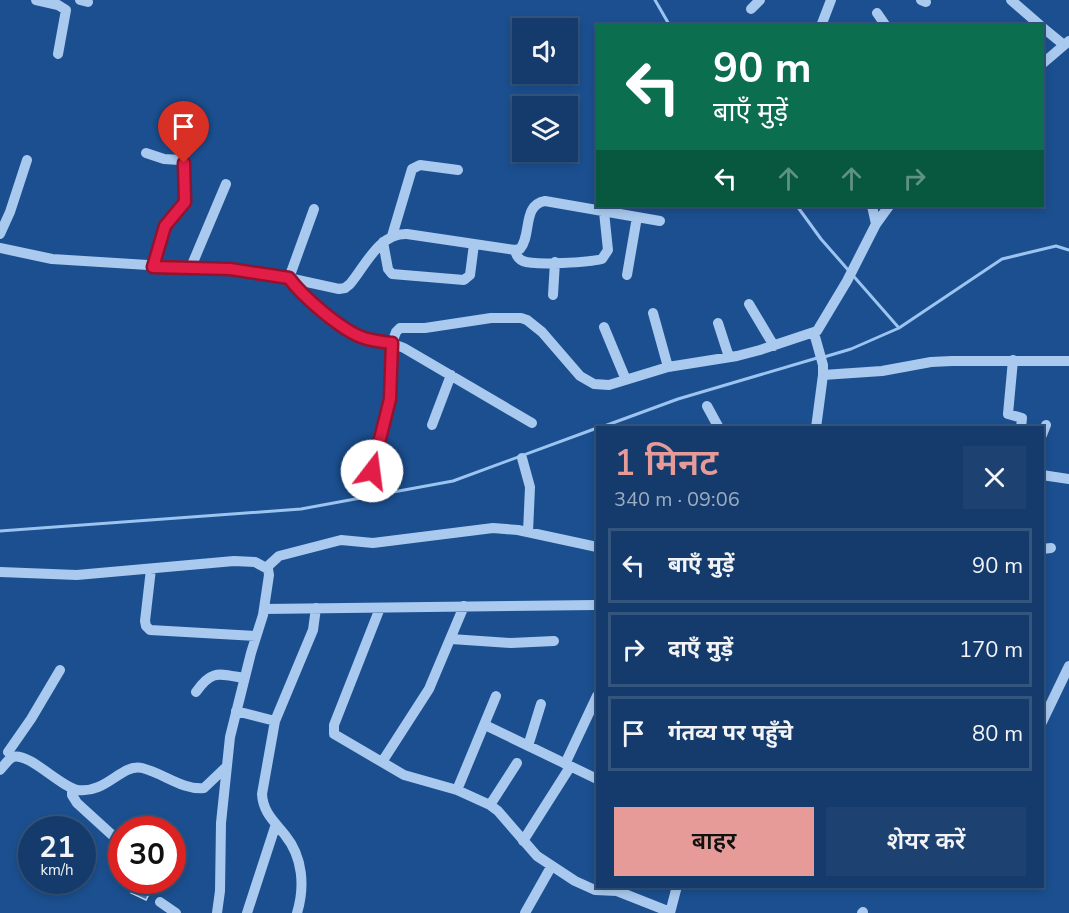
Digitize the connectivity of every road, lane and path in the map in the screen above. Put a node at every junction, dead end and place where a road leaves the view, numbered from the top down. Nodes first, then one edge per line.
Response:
1 (36, 0) edge
2 (760, 0) edge
3 (831, 0) edge
4 (1011, 0) edge
5 (751, 9) dead end
6 (877, 13) dead end
7 (822, 24) edge
8 (885, 24) edge
9 (1040, 24) edge
10 (1044, 27) edge
11 (1066, 43) edge
12 (58, 54) dead end
13 (1044, 62) edge
14 (146, 153) dead end
15 (27, 160) dead end
16 (458, 170) dead end
17 (226, 184) dead end
18 (872, 207) edge
19 (888, 207) edge
20 (314, 208) dead end
21 (604, 212) junction
22 (637, 218) junction
23 (660, 221) dead end
24 (876, 224) junction
25 (0, 234) edge
26 (387, 239) junction
27 (474, 244) junction
28 (0, 248) edge
29 (515, 250) junction
30 (555, 262) junction
31 (153, 267) junction
32 (191, 267) junction
33 (627, 275) dead end
34 (289, 278) junction
35 (553, 295) dead end
36 (749, 304) dead end
37 (653, 313) dead end
38 (718, 323) dead end
39 (604, 327) dead end
40 (814, 333) junction
41 (392, 343) junction
42 (774, 346) junction
43 (729, 357) junction
44 (1012, 360) junction
45 (1069, 361) edge
46 (668, 367) junction
47 (451, 375) junction
48 (824, 375) junction
49 (626, 380) junction
50 (707, 406) dead end
51 (532, 423) dead end
52 (432, 425) dead end
53 (718, 426) edge
54 (816, 426) edge
55 (1021, 426) edge
56 (522, 458) dead end
57 (372, 471) dead end
58 (1044, 475) edge
59 (1069, 479) edge
60 (528, 532) junction
61 (596, 547) edge
62 (267, 567) junction
63 (151, 569) junction
64 (0, 572) edge
65 (596, 605) edge
66 (464, 606) junction
67 (316, 608) junction
68 (380, 608) junction
69 (264, 609) junction
70 (256, 636) junction
71 (451, 639) junction
72 (554, 641) dead end
73 (1069, 666) edge
74 (60, 670) dead end
75 (244, 678) junction
76 (196, 692) dead end
77 (496, 696) dead end
78 (596, 698) edge
79 (541, 704) dead end
80 (236, 711) junction
81 (1044, 718) edge
82 (275, 721) junction
83 (485, 725) junction
84 (528, 746) junction
85 (8, 752) edge
86 (382, 762) junction
87 (517, 764) dead end
88 (568, 766) junction
89 (225, 768) junction
90 (0, 770) edge
91 (596, 779) edge
92 (72, 789) junction
93 (457, 790) junction
94 (490, 805) junction
95 (276, 824) junction
96 (108, 831) edge
97 (523, 841) junction
98 (551, 867) junction
99 (676, 888) edge
100 (160, 902) dead end
101 (176, 913) edge
102 (217, 913) edge
103 (247, 913) edge
104 (297, 913) edge
105 (525, 913) edge
106 (670, 913) edge

1 - 12 street
2 - 5 street
3 - 7 street
4 - 9 street
6 - 8 street
10 - 11 street
11 - 13 street
14 - 31 street
15 - 25 street
16 - 26 street
17 - 32 street
18 - 24 street
19 - 24 street
20 - 34 street
21 - 22 street
21 - 29 street
21 - 30 street
22 - 23 street
22 - 33 street
24 - 40 street
26 - 27 street
26 - 27 street
26 - 34 street
27 - 29 street
28 - 31 street
29 - 30 street
30 - 35 street
31 - 32 street
32 - 34 street
34 - 41 street
36 - 42 street
37 - 46 street
38 - 43 street
39 - 49 street
40 - 42 street
40 - 48 street
41 - 47 street
41 - 49 street
41 - 57 street
42 - 43 street
43 - 46 street
44 - 45 street
44 - 48 street
44 - 55 street
46 - 49 street
47 - 51 street
47 - 52 street
48 - 54 street
50 - 53 street
56 - 60 street
58 - 59 street
60 - 61 street
60 - 62 street
62 - 63 street
62 - 69 street
63 - 64 street
63 - 70 street
65 - 66 street
66 - 68 street
66 - 71 street
67 - 68 street
67 - 69 street
67 - 82 street
68 - 86 street
69 - 70 street
70 - 75 street
71 - 72 street
71 - 86 street
73 - 81 street
74 - 85 street
75 - 76 street
75 - 80 street
77 - 83 street
78 - 88 street
79 - 84 street
80 - 82 street
80 - 89 street
82 - 95 street
83 - 84 street
83 - 93 street
84 - 88 street
85 - 90 street
85 - 92 street
86 - 93 street
87 - 94 street
88 - 91 street
88 - 97 street
89 - 92 street
89 - 102 street
92 - 96 street
93 - 94 street
94 - 97 street
95 - 103 street
95 - 104 street
97 - 98 street
98 - 105 street
98 - 106 street
99 - 106 street
100 - 101 street

